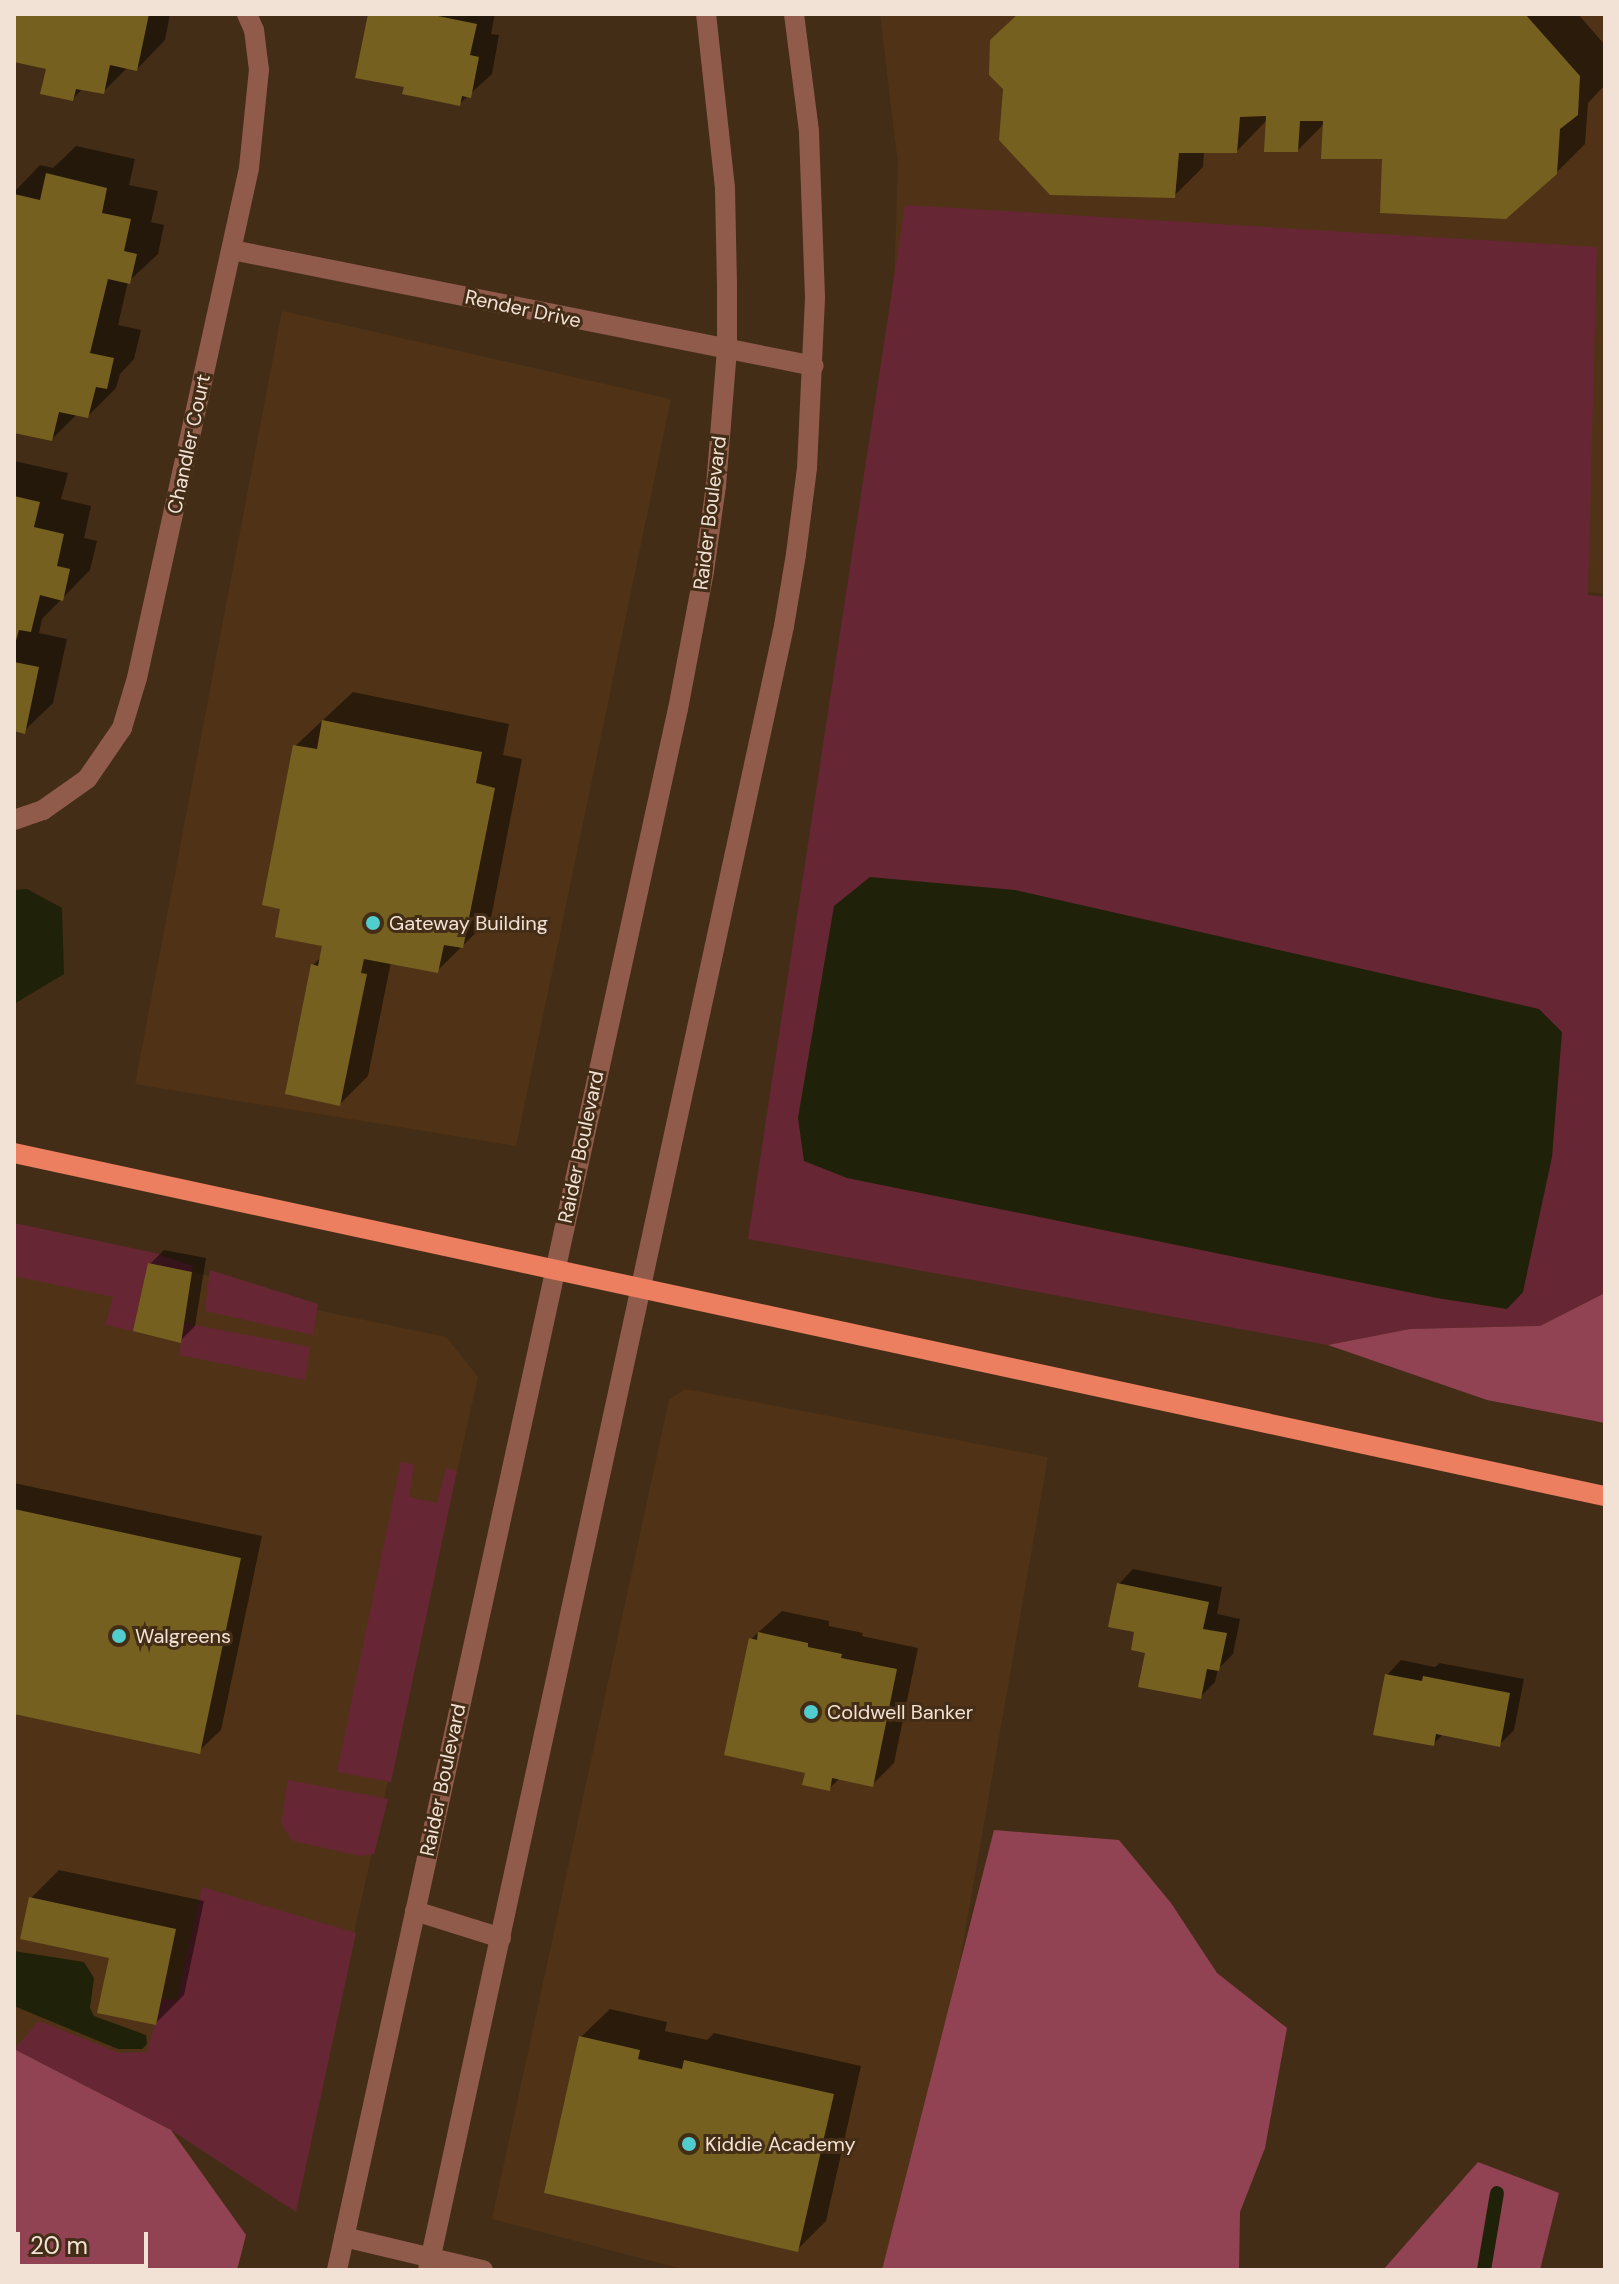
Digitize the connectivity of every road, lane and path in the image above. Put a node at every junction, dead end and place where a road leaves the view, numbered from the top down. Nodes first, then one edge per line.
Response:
1 (247, 14) edge
2 (706, 14) edge
3 (794, 14) edge
4 (232, 250) junction
5 (727, 350) junction
6 (814, 366) junction
7 (14, 820) edge
8 (14, 1153) edge
9 (555, 1268) junction
10 (640, 1288) junction
11 (1605, 1496) edge
12 (415, 1911) junction
13 (501, 1938) junction
14 (344, 2237) junction
15 (429, 2264) edge
16 (337, 2270) edge
17 (483, 2270) edge

1 - 4 street, Chandler Court
2 - 5 street, Raider Boulevard
3 - 6 street
4 - 5 street, Render Drive
4 - 7 street, Chandler Court
5 - 6 street, Render Drive
5 - 9 street, Raider Boulevard
6 - 10 street
8 - 9 main road
9 - 10 main road
9 - 12 street, Raider Boulevard
10 - 11 main road
10 - 13 street
12 - 13 street
12 - 14 street, Raider Boulevard
13 - 15 street
14 - 15 street
14 - 16 street, Raider Boulevard
15 - 17 street

